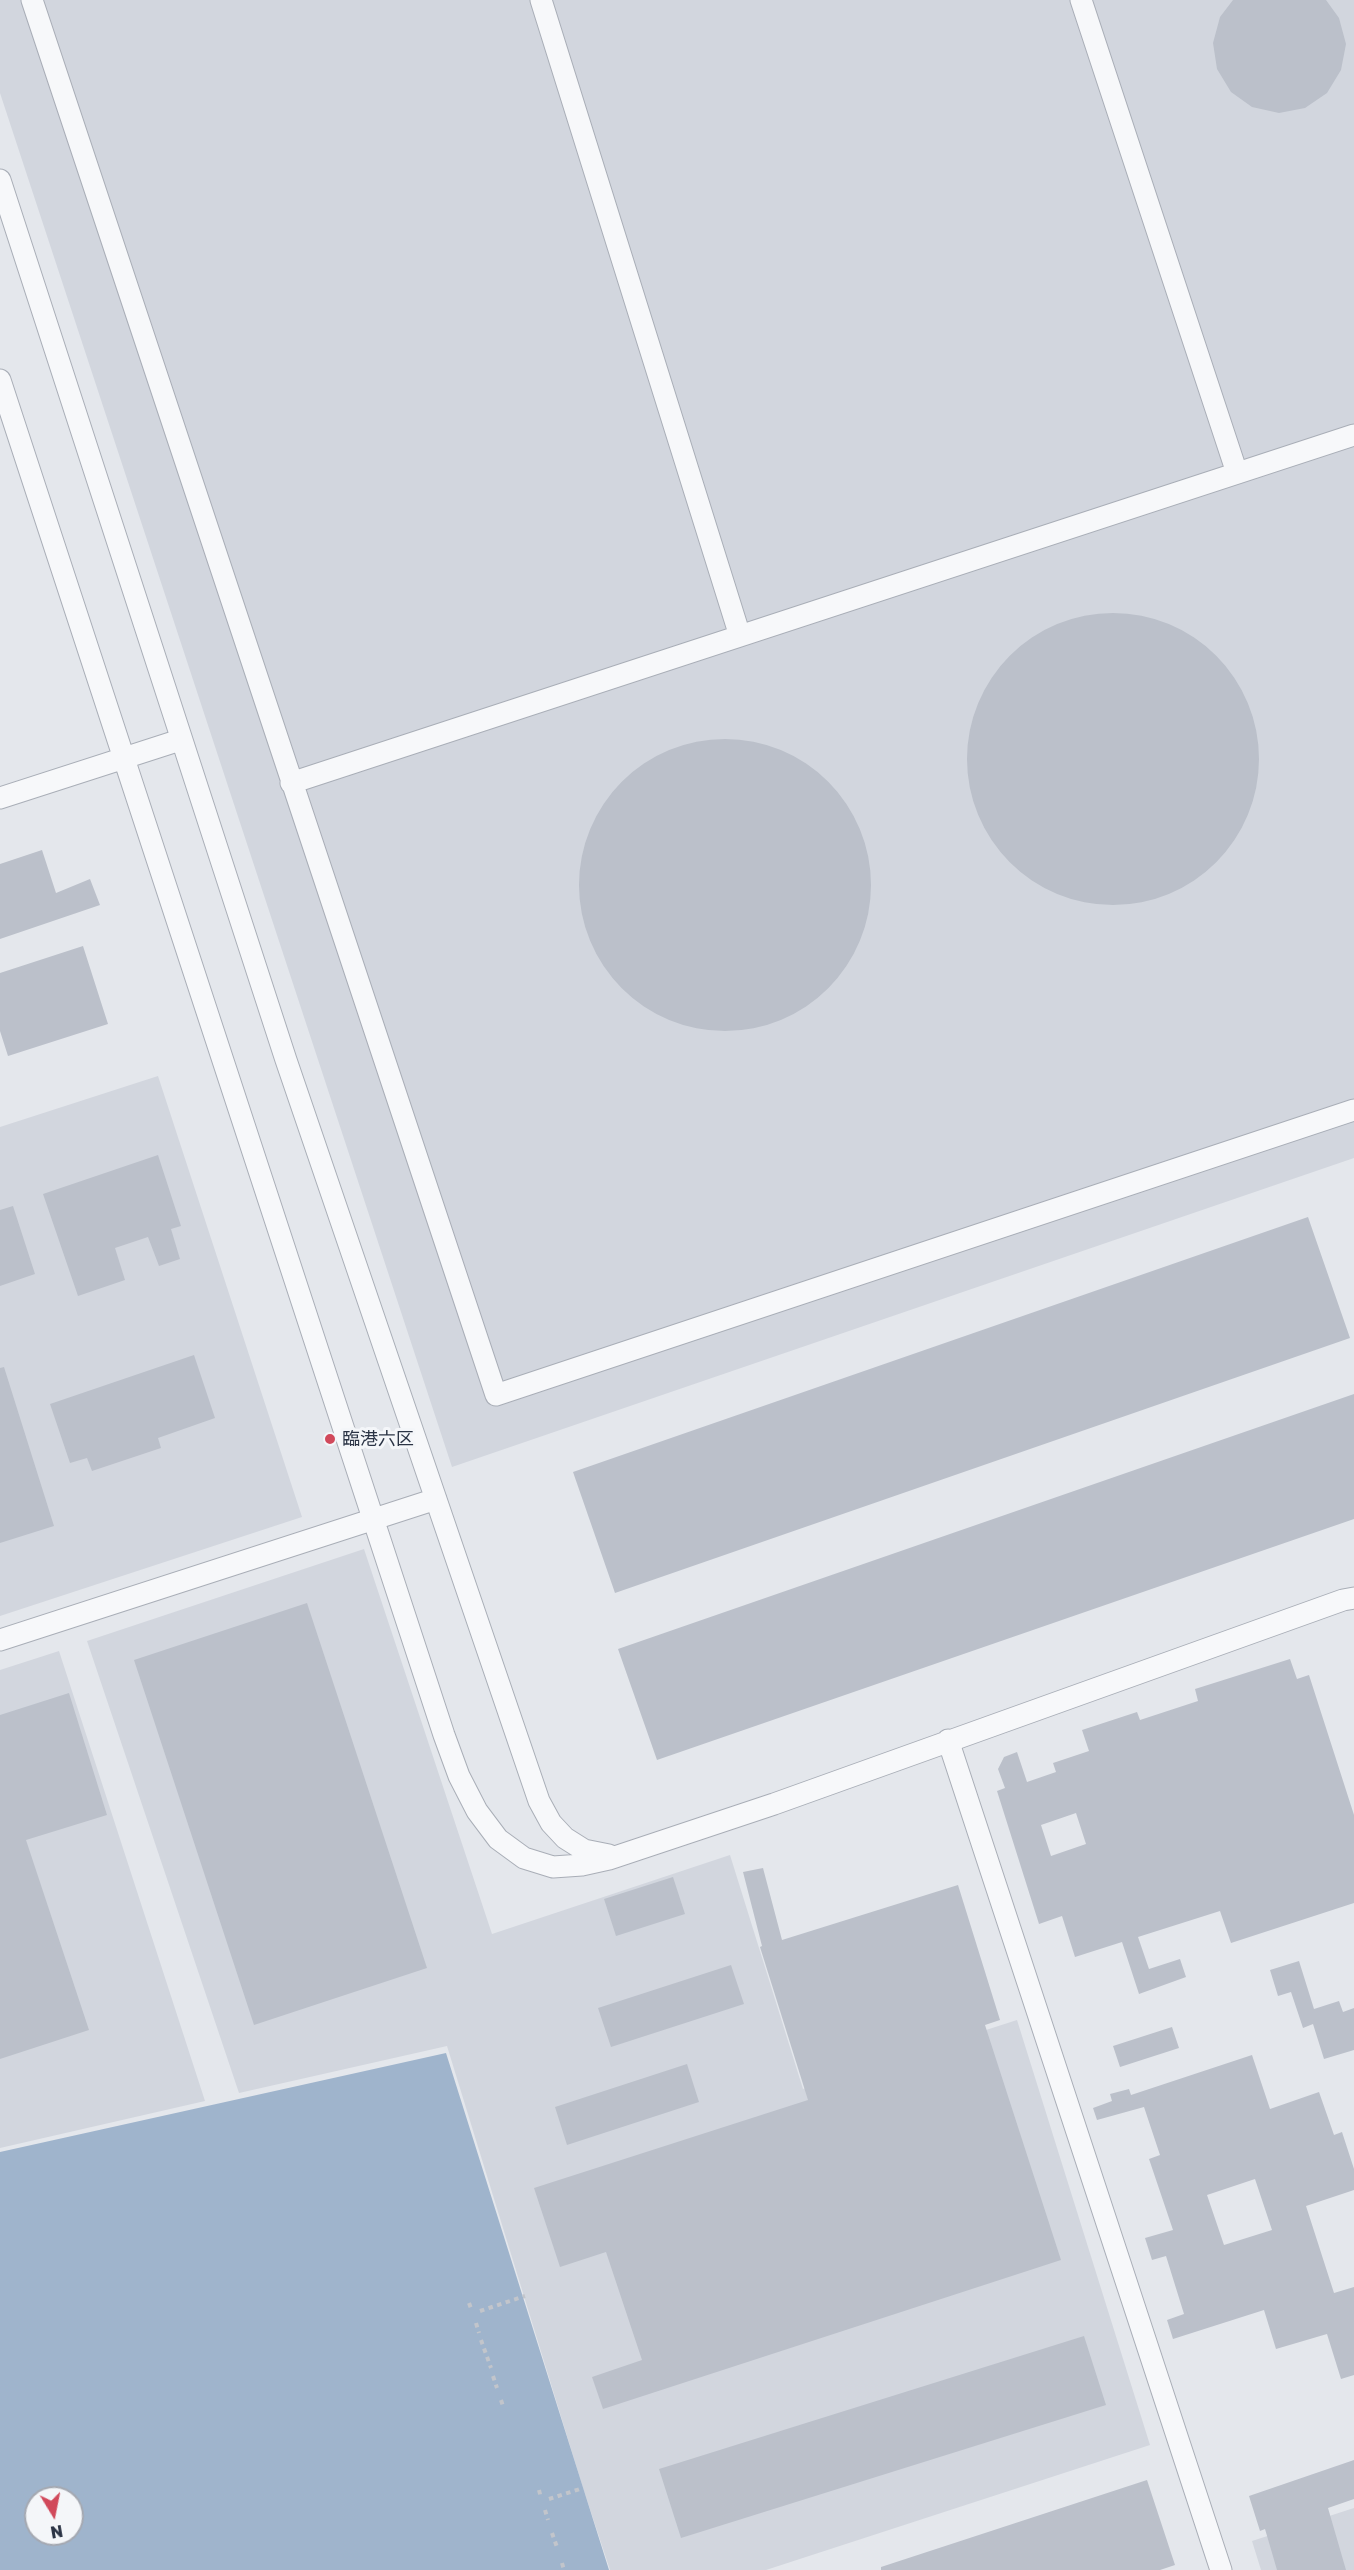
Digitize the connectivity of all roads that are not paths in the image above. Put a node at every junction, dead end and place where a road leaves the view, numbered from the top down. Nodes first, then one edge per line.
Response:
1 (32, 0) edge
2 (541, 0) edge
3 (1081, 0) edge
4 (0, 180) edge
5 (0, 380) edge
6 (1354, 435) edge
7 (1237, 473) junction
8 (740, 636) junction
9 (180, 740) junction
10 (124, 757) junction
11 (291, 783) junction
12 (0, 798) edge
13 (1354, 1110) edge
14 (436, 1499) junction
15 (373, 1519) junction
16 (1354, 1598) edge
17 (0, 1640) edge
18 (948, 1740) junction
19 (622, 1855) junction
20 (1221, 2570) edge

1 - 11 street
2 - 8 street
3 - 7 street
4 - 9 street
5 - 10 street
6 - 7 street
7 - 8 street
8 - 11 street
9 - 10 street
9 - 14 street
10 - 12 street
10 - 15 street
11 - 13 street
14 - 15 street
14 - 19 street
15 - 17 street
15 - 19 street
16 - 18 street
18 - 19 street
18 - 20 street

